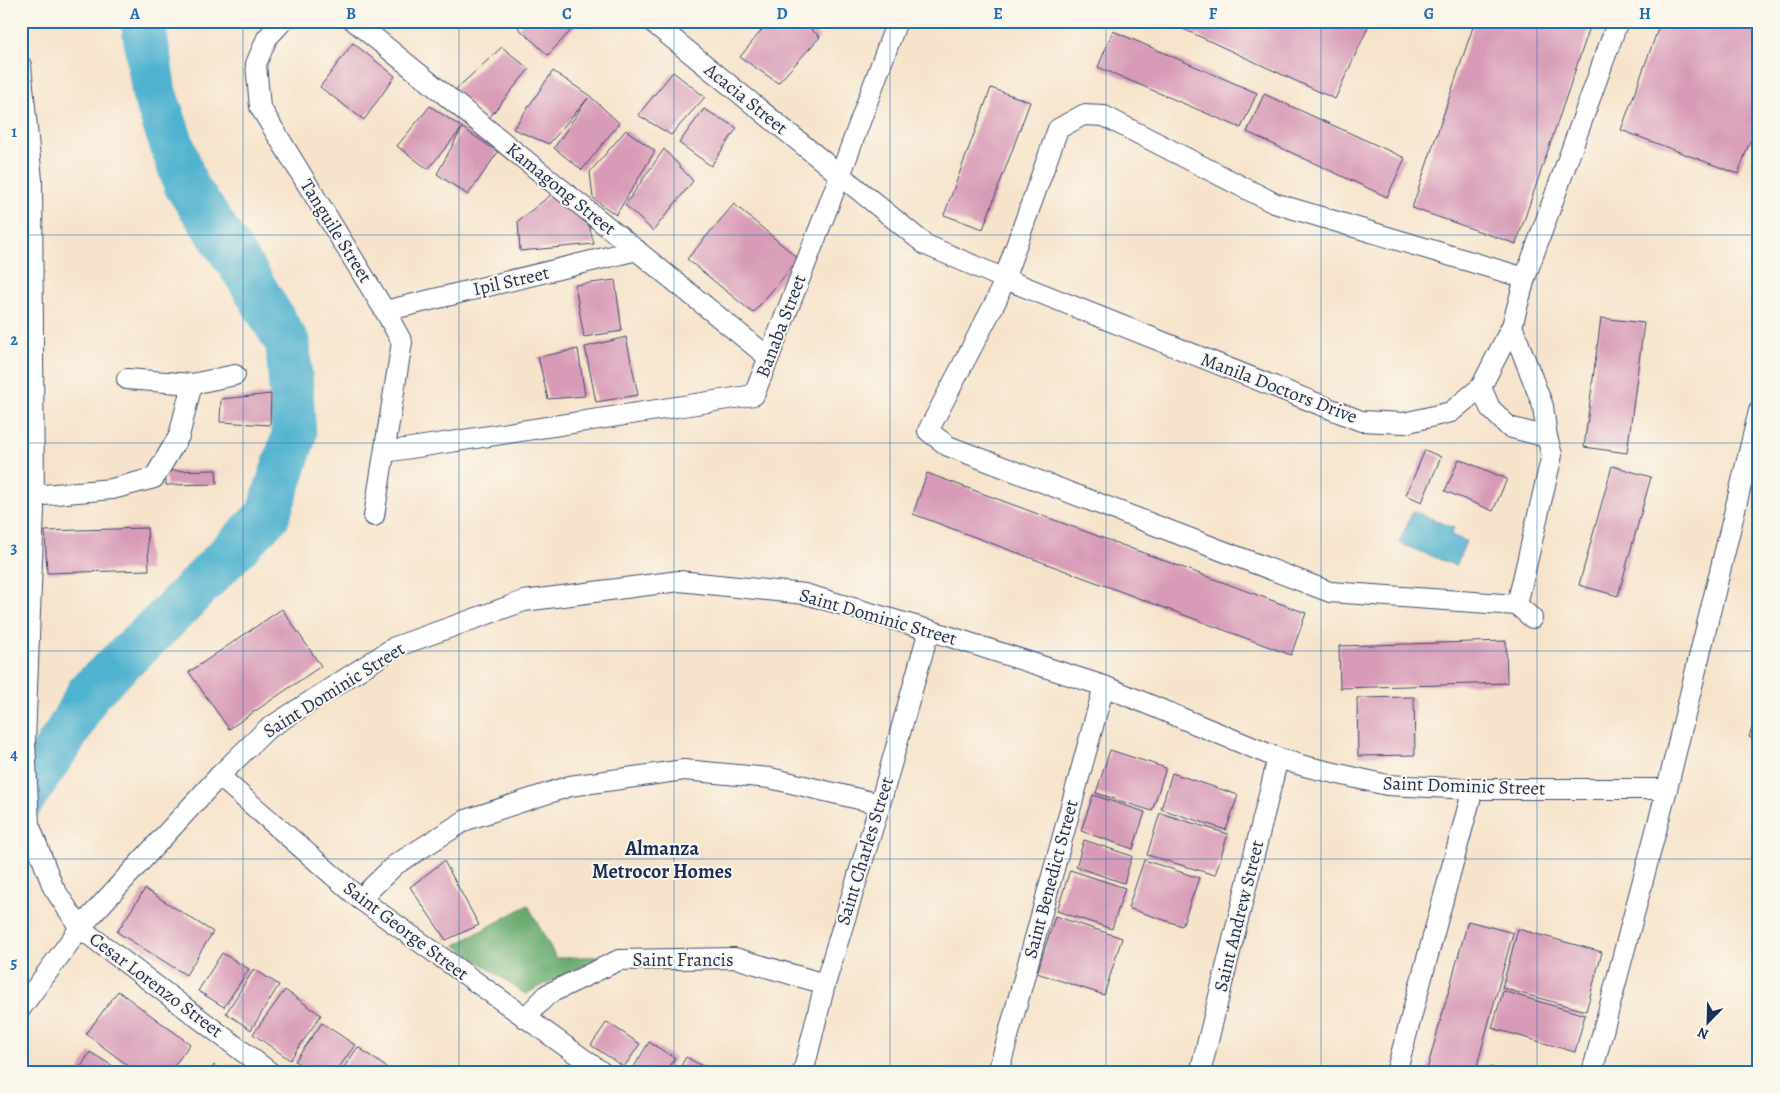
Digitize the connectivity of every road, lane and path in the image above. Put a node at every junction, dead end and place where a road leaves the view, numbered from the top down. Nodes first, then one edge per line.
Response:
1 (283, 21) edge
2 (354, 21) edge
3 (651, 21) edge
4 (897, 21) edge
5 (1618, 21) edge
6 (21, 66) edge
7 (840, 176) junction
8 (637, 250) junction
9 (1525, 278) junction
10 (1005, 279) junction
11 (386, 311) junction
12 (1512, 326) junction
13 (768, 357) junction
14 (234, 376) dead end
15 (127, 379) dead end
16 (192, 384) junction
17 (1480, 388) junction
18 (1759, 411) edge
19 (1547, 437) junction
20 (385, 452) junction
21 (27, 497) edge
22 (374, 516) dead end
23 (1517, 605) junction
24 (1532, 618) dead end
25 (929, 630) junction
26 (1104, 686) junction
27 (24, 717) edge
28 (1278, 758) junction
29 (219, 776) junction
30 (1473, 789) junction
31 (1667, 789) junction
32 (880, 804) junction
33 (360, 899) junction
34 (80, 928) junction
35 (825, 984) junction
36 (21, 1008) edge
37 (525, 1018) junction
38 (271, 1073) edge
39 (603, 1073) edge
40 (803, 1073) edge
41 (998, 1073) edge
42 (1200, 1073) edge
43 (1396, 1073) edge
44 (1592, 1073) edge

1 - 11 street, Tanguile Street
2 - 8 street, Kamagong Street
3 - 7 street, Acacia Street
4 - 7 street, Banaba Street
5 - 9 street, Manila Doctors Drive
6 - 21 street, Cesar Lorenzo Street
7 - 10 street, Manila Doctors Drive
7 - 13 street, Banaba Street
8 - 11 street, Ipil Street
8 - 13 street, Kamagong Street
9 - 10 street
9 - 12 street, Manila Doctors Drive
10 - 17 street, Manila Doctors Drive
10 - 23 street
11 - 20 street, Tanguile Street
12 - 17 street, Manila Doctors Drive
12 - 19 street
13 - 20 street, Banaba Street
14 - 16 street
15 - 16 street
16 - 21 street
17 - 19 street
18 - 31 street
19 - 23 street
20 - 22 street, Tanguile Street
21 - 27 street, Cesar Lorenzo Street
23 - 24 street
25 - 26 street, Saint Dominic Street
25 - 29 street, Saint Dominic Street
25 - 32 street, Saint Charles Street
26 - 28 street, Saint Dominic Street
26 - 41 street, Saint Benedict Street
27 - 34 street, Cesar Lorenzo Street
28 - 30 street, Saint Dominic Street
28 - 42 street, Saint Andrew Street
29 - 33 street, Saint George Street
29 - 34 street, Saint Dominic Street
30 - 31 street, Saint Dominic Street
30 - 43 street
31 - 44 street
32 - 33 street
32 - 35 street, Saint Charles Street
33 - 37 street, Saint George Street
34 - 36 street, Saint Dominic Street
34 - 38 street, Cesar Lorenzo Street
35 - 37 street, Saint Francis
35 - 40 street, Saint Charles Street
37 - 39 street, Saint George Street

